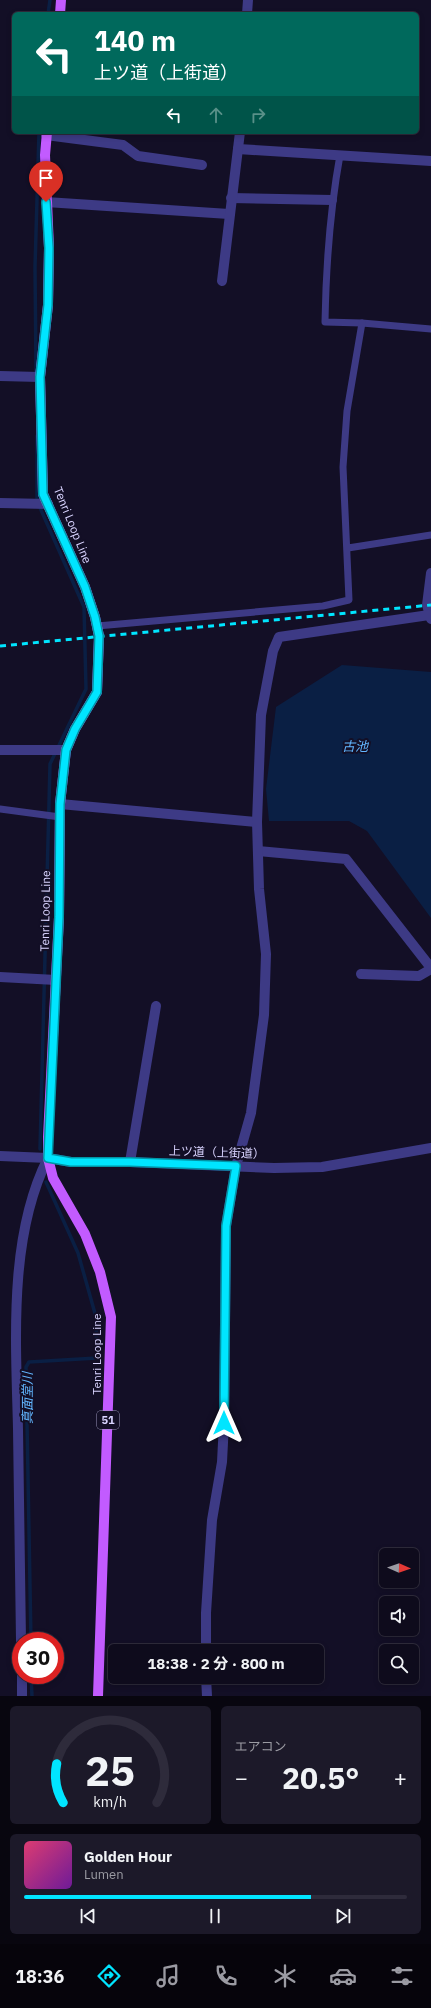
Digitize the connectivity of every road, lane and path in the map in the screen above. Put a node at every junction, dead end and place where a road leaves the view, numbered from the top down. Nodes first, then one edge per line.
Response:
1 (62, 0) edge
2 (248, 0) edge
3 (60, 12) edge
4 (247, 12) edge
5 (47, 134) edge
6 (53, 134) edge
7 (240, 134) edge
8 (238, 148) junction
9 (340, 155) junction
10 (431, 161) edge
11 (202, 165) dead end
12 (231, 198) junction
13 (332, 200) junction
14 (46, 202) junction
15 (229, 214) junction
16 (222, 281) dead end
17 (362, 323) junction
18 (431, 329) edge
19 (0, 376) edge
20 (40, 377) junction
21 (0, 503) edge
22 (48, 504) junction
23 (431, 535) edge
24 (348, 548) junction
25 (431, 573) edge
26 (430, 617) edge
27 (97, 626) junction
28 (0, 750) edge
29 (66, 750) junction
30 (60, 804) junction
31 (0, 809) edge
32 (60, 817) junction
33 (257, 822) junction
34 (258, 851) junction
35 (431, 968) edge
36 (361, 974) dead end
37 (0, 977) edge
38 (56, 980) junction
39 (156, 1006) dead end
40 (431, 1148) edge
41 (0, 1156) edge
42 (48, 1158) junction
43 (130, 1162) junction
44 (236, 1166) junction
45 (21, 1632) edge
46 (206, 1644) edge
47 (22, 1684) edge
48 (206, 1684) edge
49 (22, 1696) edge
50 (98, 1696) edge
51 (207, 1696) edge

1 - 3 main road
2 - 4 street
5 - 14 main road, Tenri Loop Line / 51
6 - 11 street
7 - 8 street
8 - 9 street
8 - 12 street
9 - 10 street
9 - 13 lane
12 - 13 street
12 - 15 street
13 - 17 lane
14 - 15 street
14 - 20 main road, Tenri Loop Line / 51
15 - 16 street
17 - 18 lane
17 - 24 lane
19 - 20 street
20 - 22 main road, Tenri Loop Line / 51
21 - 22 street
22 - 27 main road, Tenri Loop Line / 51
23 - 24 lane
24 - 27 lane
25 - 26 street
26 - 33 street
27 - 29 main road, Tenri Loop Line / 51
28 - 29 street
29 - 30 main road, Tenri Loop Line / 51
30 - 32 main road, Tenri Loop Line / 51
30 - 33 street
31 - 32 lane
32 - 38 main road, Tenri Loop Line / 51
33 - 34 street
34 - 35 street
34 - 44 street
35 - 36 street
37 - 38 street
38 - 42 main road, Tenri Loop Line / 51
39 - 43 street
40 - 44 street, 上ツ道（上街道）
41 - 42 street, 上ツ道（上街道）
42 - 43 street, 上ツ道（上街道）
42 - 45 street
42 - 50 main road, Tenri Loop Line / 51
43 - 44 street, 上ツ道（上街道）
44 - 46 street
47 - 49 street
48 - 51 street

